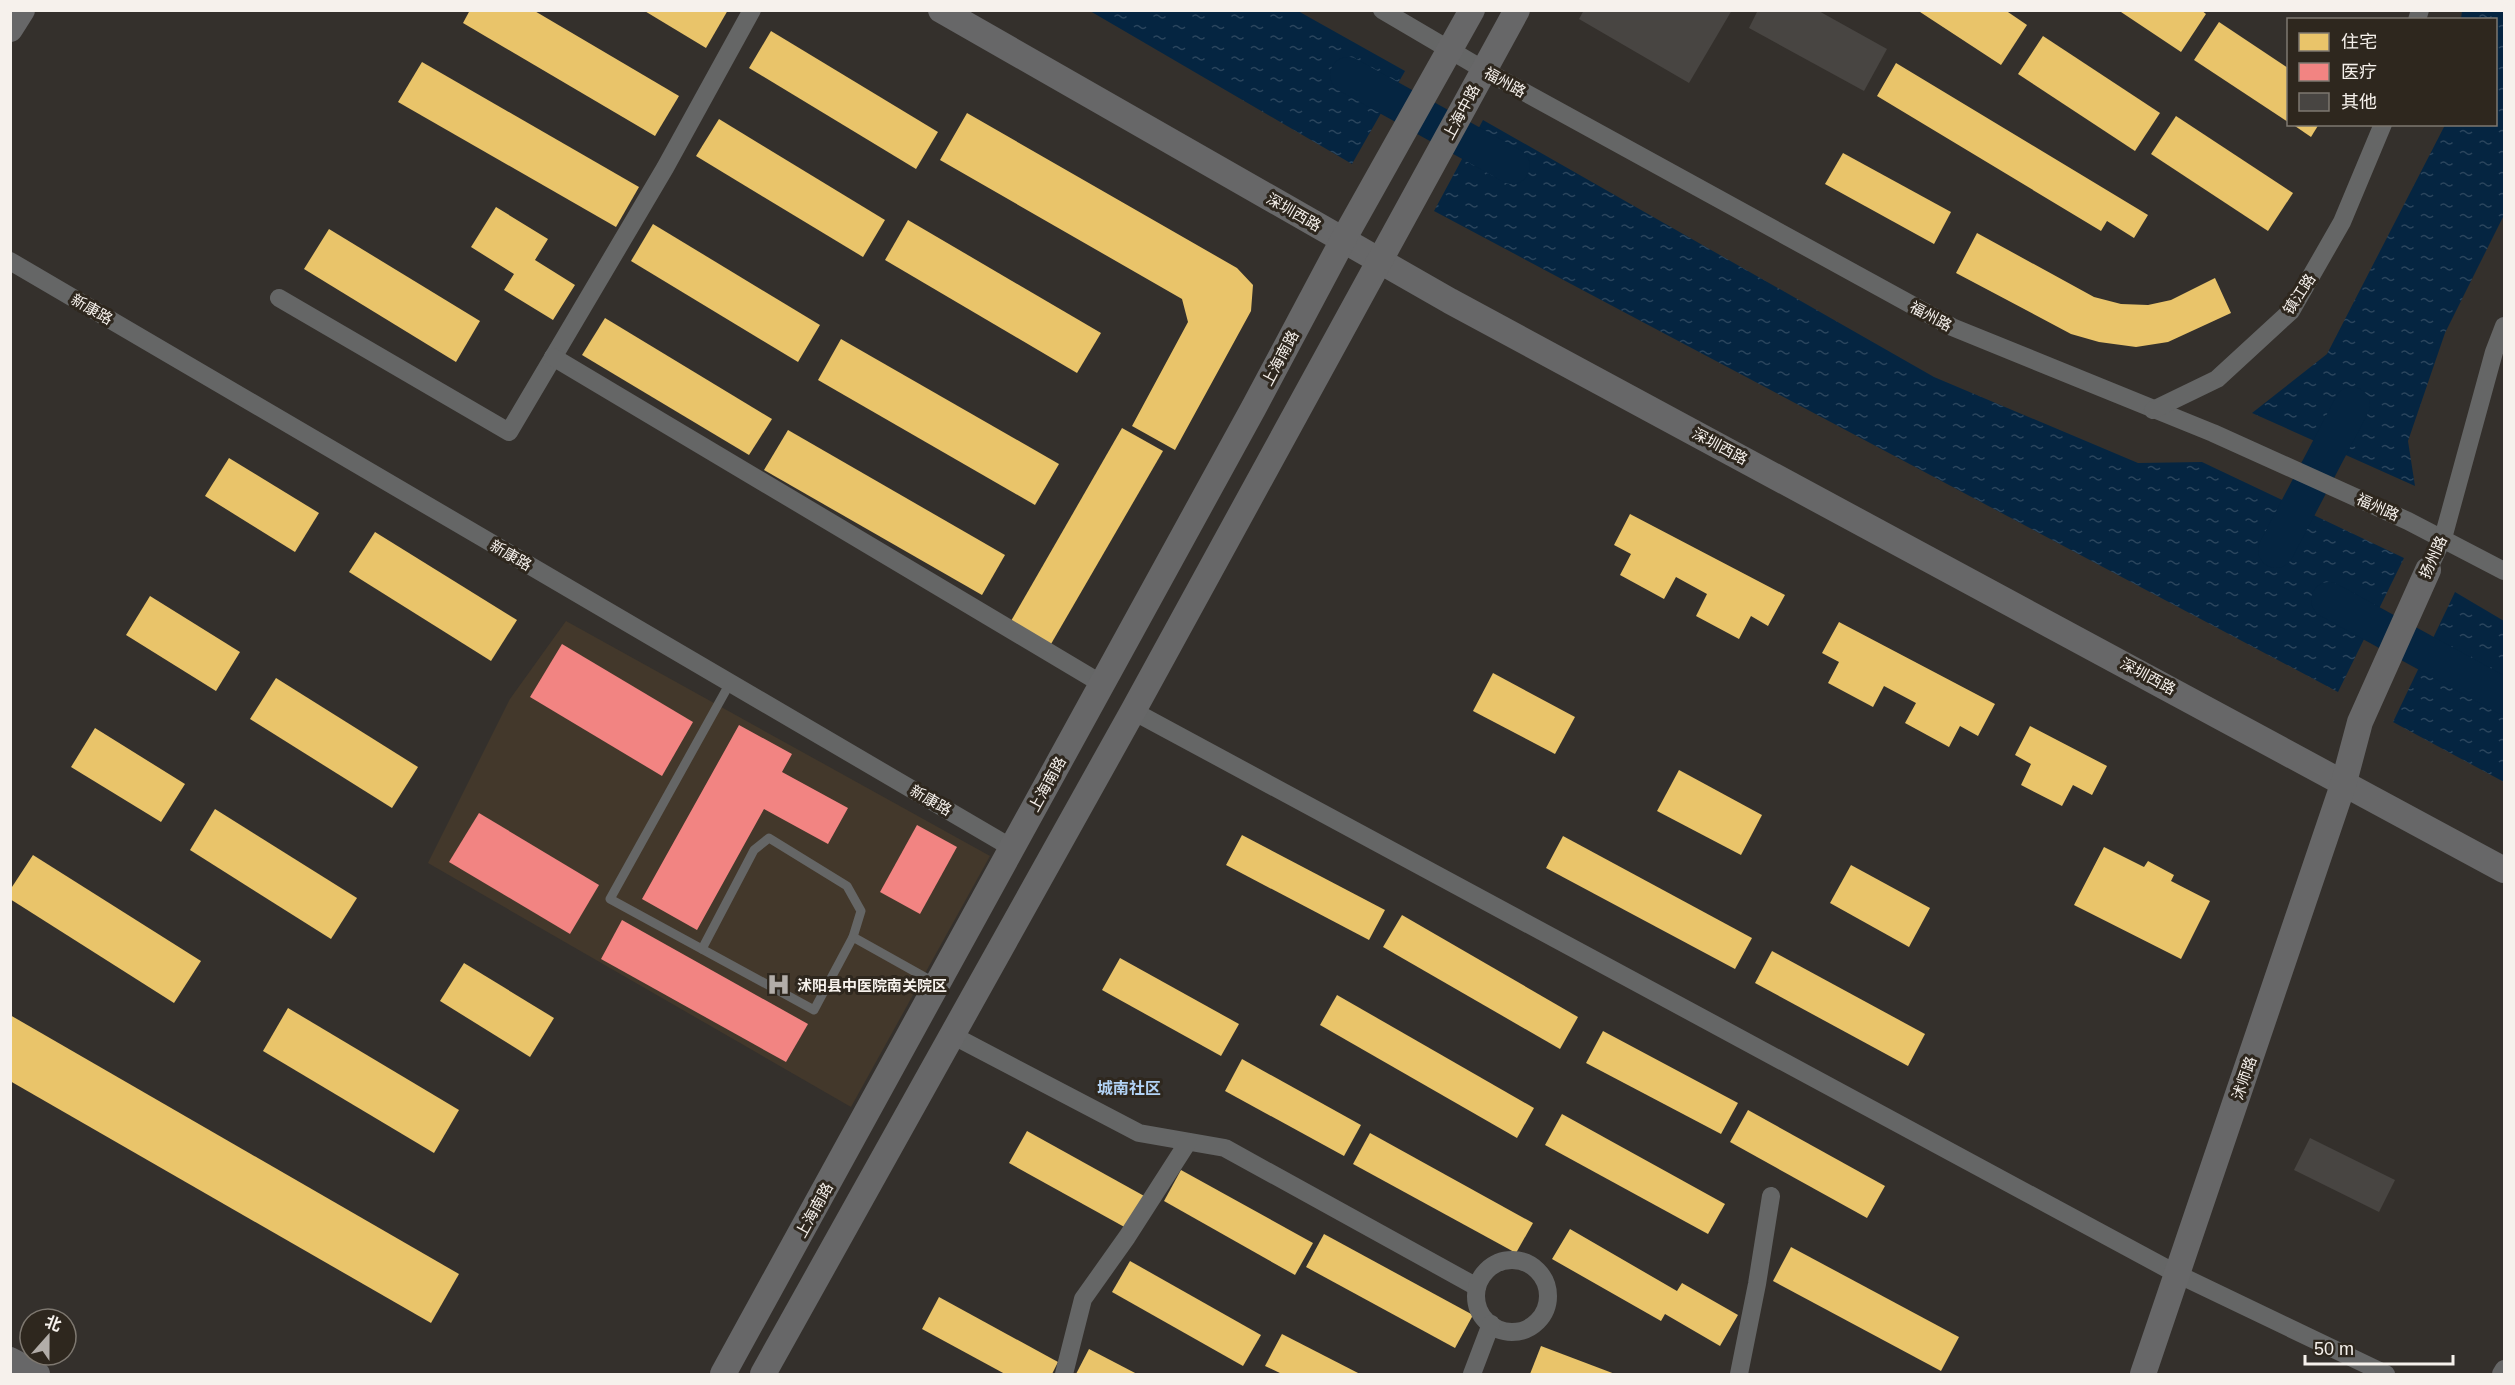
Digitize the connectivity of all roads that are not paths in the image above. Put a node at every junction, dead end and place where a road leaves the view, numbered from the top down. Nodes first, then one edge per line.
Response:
1 (22, 10) edge
2 (752, 10) edge
3 (941, 10) edge
4 (1382, 10) edge
5 (1472, 10) edge
6 (1517, 10) edge
7 (10, 29) edge
8 (1445, 57) junction
9 (1480, 78) junction
10 (2383, 126) edge
11 (1343, 240) junction
12 (10, 261) edge
13 (1379, 261) junction
14 (279, 298) dead end
15 (2505, 326) edge
16 (554, 357) junction
17 (2152, 410) junction
18 (2443, 538) junction
19 (2428, 570) joint
20 (2505, 572) edge
21 (730, 683) junction
22 (1102, 684) junction
23 (1133, 711) junction
24 (2344, 782) junction
25 (1012, 848) junction
26 (2505, 870) edge
27 (853, 937) junction
28 (702, 949) junction
29 (938, 985) junction
30 (952, 1035) junction
31 (1188, 1142) junction
32 (1771, 1196) dead end
33 (2177, 1274) junction
34 (1478, 1287) junction
35 (1491, 1324) junction
36 (10, 1360) edge
37 (2505, 1369) edge
38 (37, 1374) edge
39 (723, 1374) edge
40 (763, 1374) edge
41 (1064, 1374) edge
42 (1472, 1374) edge
43 (1739, 1374) edge
44 (2143, 1374) edge
45 (2386, 1374) edge
46 (2501, 1374) edge

1 - 7 main road
2 - 16 street
3 - 11 main road, 深圳西路
4 - 8 street, 福州路
5 - 8 main road
6 - 9 main road, 上海中路
8 - 9 street, 福州路
8 - 11 main road, 上海南路
9 - 13 main road, 上海中路
9 - 17 street, 福州路
10 - 17 street, 镇江路
11 - 13 main road, 深圳西路
11 - 22 main road, 上海南路
12 - 21 street, 新康路
13 - 23 main road
13 - 24 main road, 深圳西路
14 - 16 street
15 - 18 street, 扬州路
16 - 22 street
17 - 18 street, 福州路
18 - 19 street, 扬州路
18 - 20 street, 福州路
19 - 24 main road, 扬州路
21 - 25 street, 新康路
21 - 28 lane
22 - 25 main road, 上海南路
23 - 30 main road
23 - 33 street
24 - 26 main road, 深圳西路
24 - 33 main road, 沭师路
25 - 29 main road, 上海南路
27 - 28 lane
27 - 28 lane
27 - 29 lane
29 - 39 main road, 上海南路
30 - 31 street
30 - 40 main road
31 - 34 street
31 - 41 street
32 - 43 street
33 - 44 main road, 沭师路
33 - 45 street
34 - 35 street
34 - 35 street
35 - 42 street
36 - 38 main road
37 - 46 street

